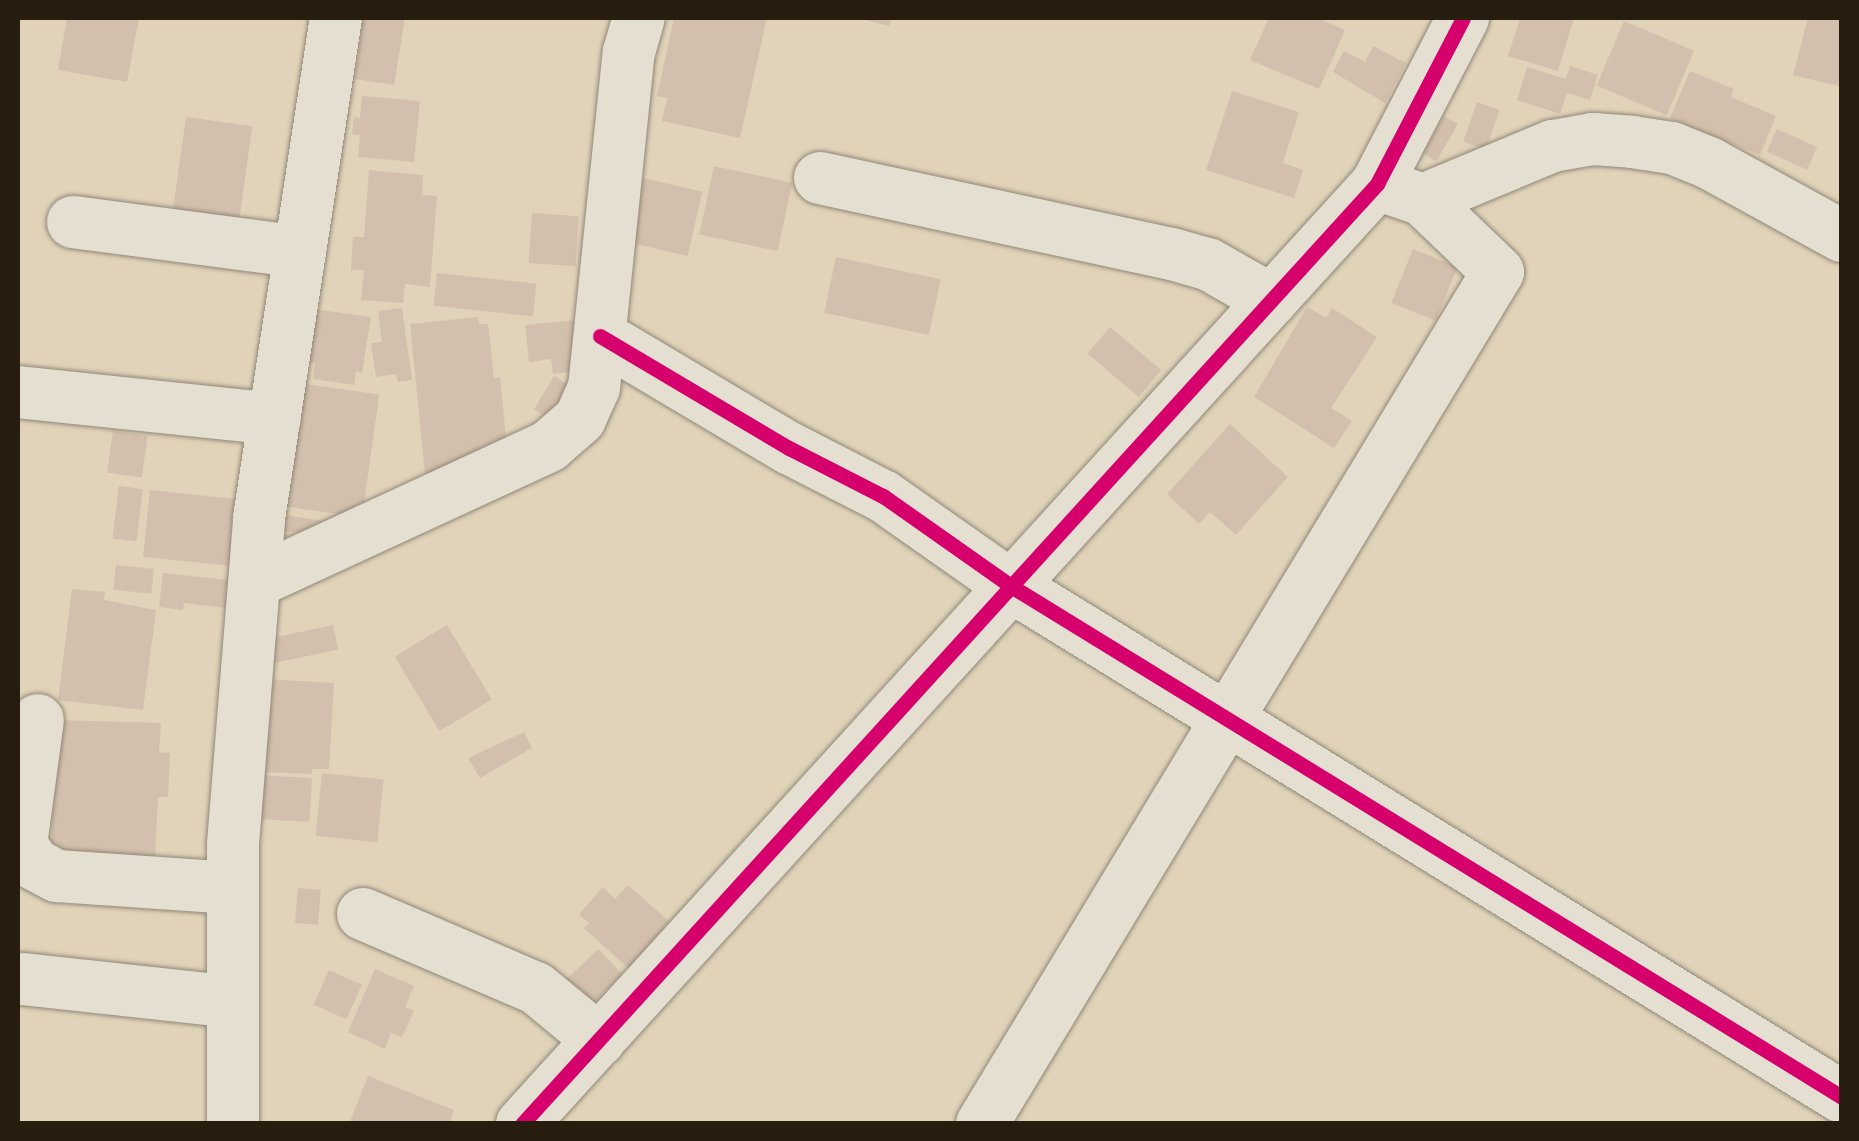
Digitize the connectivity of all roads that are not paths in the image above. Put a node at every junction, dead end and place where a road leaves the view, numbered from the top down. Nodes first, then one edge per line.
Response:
1 (336, 18) edge
2 (639, 18) edge
3 (1464, 18) edge
4 (820, 178) dead end
5 (1400, 192) junction
6 (73, 222) dead end
7 (1842, 236) edge
8 (300, 252) junction
9 (1271, 300) junction
10 (600, 336) junction
11 (18, 392) edge
12 (274, 419) junction
13 (255, 582) junction
14 (1011, 586) junction
15 (1228, 717) junction
16 (38, 720) dead end
17 (19, 842) edge
18 (233, 888) junction
19 (363, 914) dead end
20 (22, 979) dead end
21 (233, 1002) junction
22 (599, 1040) junction
23 (1842, 1097) edge
24 (233, 1124) edge
25 (522, 1124) edge
26 (982, 1124) edge

1 - 8 street
2 - 10 street
3 - 5 street
4 - 9 street
5 - 7 street
5 - 9 street
5 - 15 street
6 - 8 street
8 - 12 street
9 - 14 street
10 - 13 street
10 - 14 street
11 - 12 street
12 - 13 street
13 - 18 street
14 - 15 street
14 - 22 street
15 - 23 street
15 - 26 street
16 - 17 street
17 - 18 street
18 - 21 street
19 - 22 street
20 - 21 street
21 - 24 street
22 - 25 street

